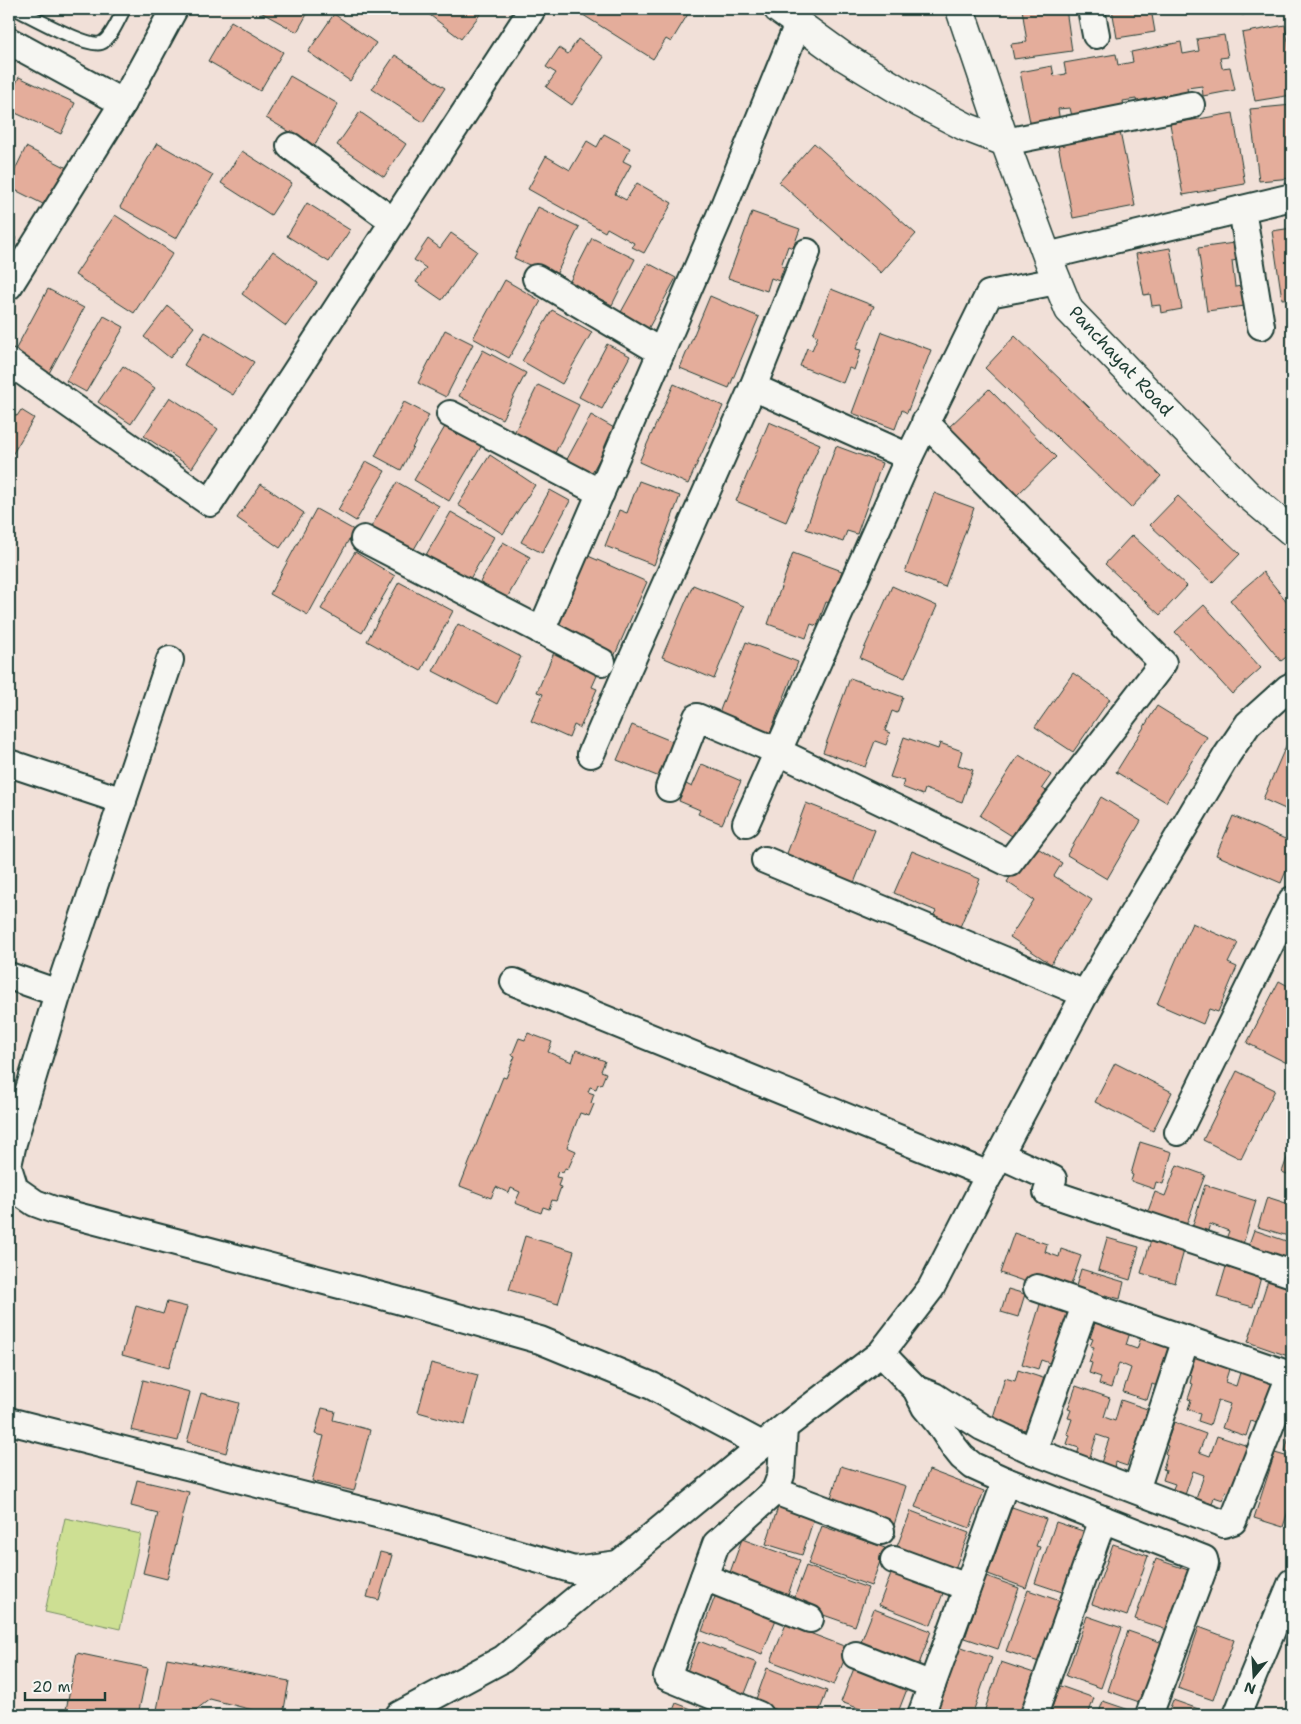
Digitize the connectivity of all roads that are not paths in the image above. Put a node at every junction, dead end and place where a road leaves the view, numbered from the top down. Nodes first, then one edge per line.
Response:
1 (16, 9) edge
2 (124, 9) edge
3 (174, 9) edge
4 (960, 9) edge
5 (1091, 9) edge
6 (531, 11) dead end
7 (788, 16) edge
8 (1096, 35) dead end
9 (9, 41) edge
10 (123, 103) junction
11 (1190, 105) dead end
12 (1005, 142) junction
13 (290, 146) dead end
14 (1292, 197) edge
15 (1242, 209) junction
16 (393, 221) junction
17 (807, 252) dead end
18 (1047, 256) junction
19 (536, 278) dead end
20 (1057, 281) junction
21 (9, 286) edge
22 (1261, 326) dead end
23 (661, 352) junction
24 (9, 362) edge
25 (753, 387) junction
26 (450, 414) dead end
27 (926, 422) junction
28 (909, 457) junction
29 (601, 492) junction
30 (1292, 532) edge
31 (364, 539) dead end
32 (541, 631) junction
33 (170, 660) dead end
34 (602, 662) dead end
35 (1292, 686) edge
36 (777, 751) junction
37 (591, 754) dead end
38 (9, 763) edge
39 (669, 788) dead end
40 (123, 801) junction
41 (746, 823) dead end
42 (765, 860) dead end
43 (1292, 900) edge
44 (9, 976) edge
45 (514, 982) dead end
46 (58, 993) junction
47 (1085, 994) junction
48 (1178, 1132) dead end
49 (9, 1161) edge
50 (994, 1165) junction
51 (9, 1170) edge
52 (1292, 1274) edge
53 (1037, 1288) dead end
54 (1085, 1306) junction
55 (1186, 1339) junction
56 (881, 1353) junction
57 (916, 1389) junction
58 (9, 1421) edge
59 (784, 1428) junction
60 (762, 1445) junction
61 (1033, 1451) junction
62 (1006, 1481) junction
63 (1136, 1490) junction
64 (775, 1491) junction
65 (1104, 1519) junction
66 (881, 1532) dead end
67 (894, 1560) dead end
68 (618, 1564) junction
69 (704, 1577) junction
70 (1292, 1582) edge
71 (967, 1588) junction
72 (810, 1619) dead end
73 (856, 1655) dead end
74 (932, 1685) junction
75 (399, 1715) edge
76 (759, 1715) edge
77 (921, 1715) edge
78 (1034, 1715) edge
79 (1149, 1715) edge
80 (1237, 1715) edge

1 - 2 lane
3 - 10 street
4 - 12 street, Panchayat Road
5 - 8 street
6 - 16 street
7 - 12 street
7 - 23 street
9 - 10 street
10 - 21 street
11 - 12 street
12 - 18 street, Panchayat Road
13 - 16 street
14 - 15 street
15 - 18 street
15 - 22 street
16 - 24 street
17 - 25 street
18 - 20 street, Panchayat Road
19 - 23 street
20 - 27 street
20 - 30 street, Panchayat Road
23 - 29 street
25 - 28 street
25 - 37 street
26 - 29 street
27 - 28 street
27 - 36 street
28 - 36 street
29 - 32 street
31 - 32 street
32 - 34 street
33 - 40 street
35 - 47 street
36 - 39 street
36 - 41 street
38 - 40 street
40 - 46 street
42 - 47 street
43 - 48 street
44 - 46 street
45 - 50 street
46 - 49 street
47 - 50 street
50 - 52 street
50 - 56 street
51 - 60 street
53 - 54 street
54 - 55 street
54 - 61 street
55 - 63 street
55 - 63 street
56 - 57 street
56 - 59 street
57 - 61 street
57 - 62 street
58 - 68 street
59 - 60 street
59 - 64 street
60 - 68 street
61 - 63 street
62 - 65 street
62 - 71 street
64 - 66 street
64 - 69 street
65 - 78 street
65 - 79 street
67 - 71 street
68 - 75 street
69 - 72 street
69 - 76 street
70 - 80 street
71 - 74 street
73 - 74 street
74 - 77 street

